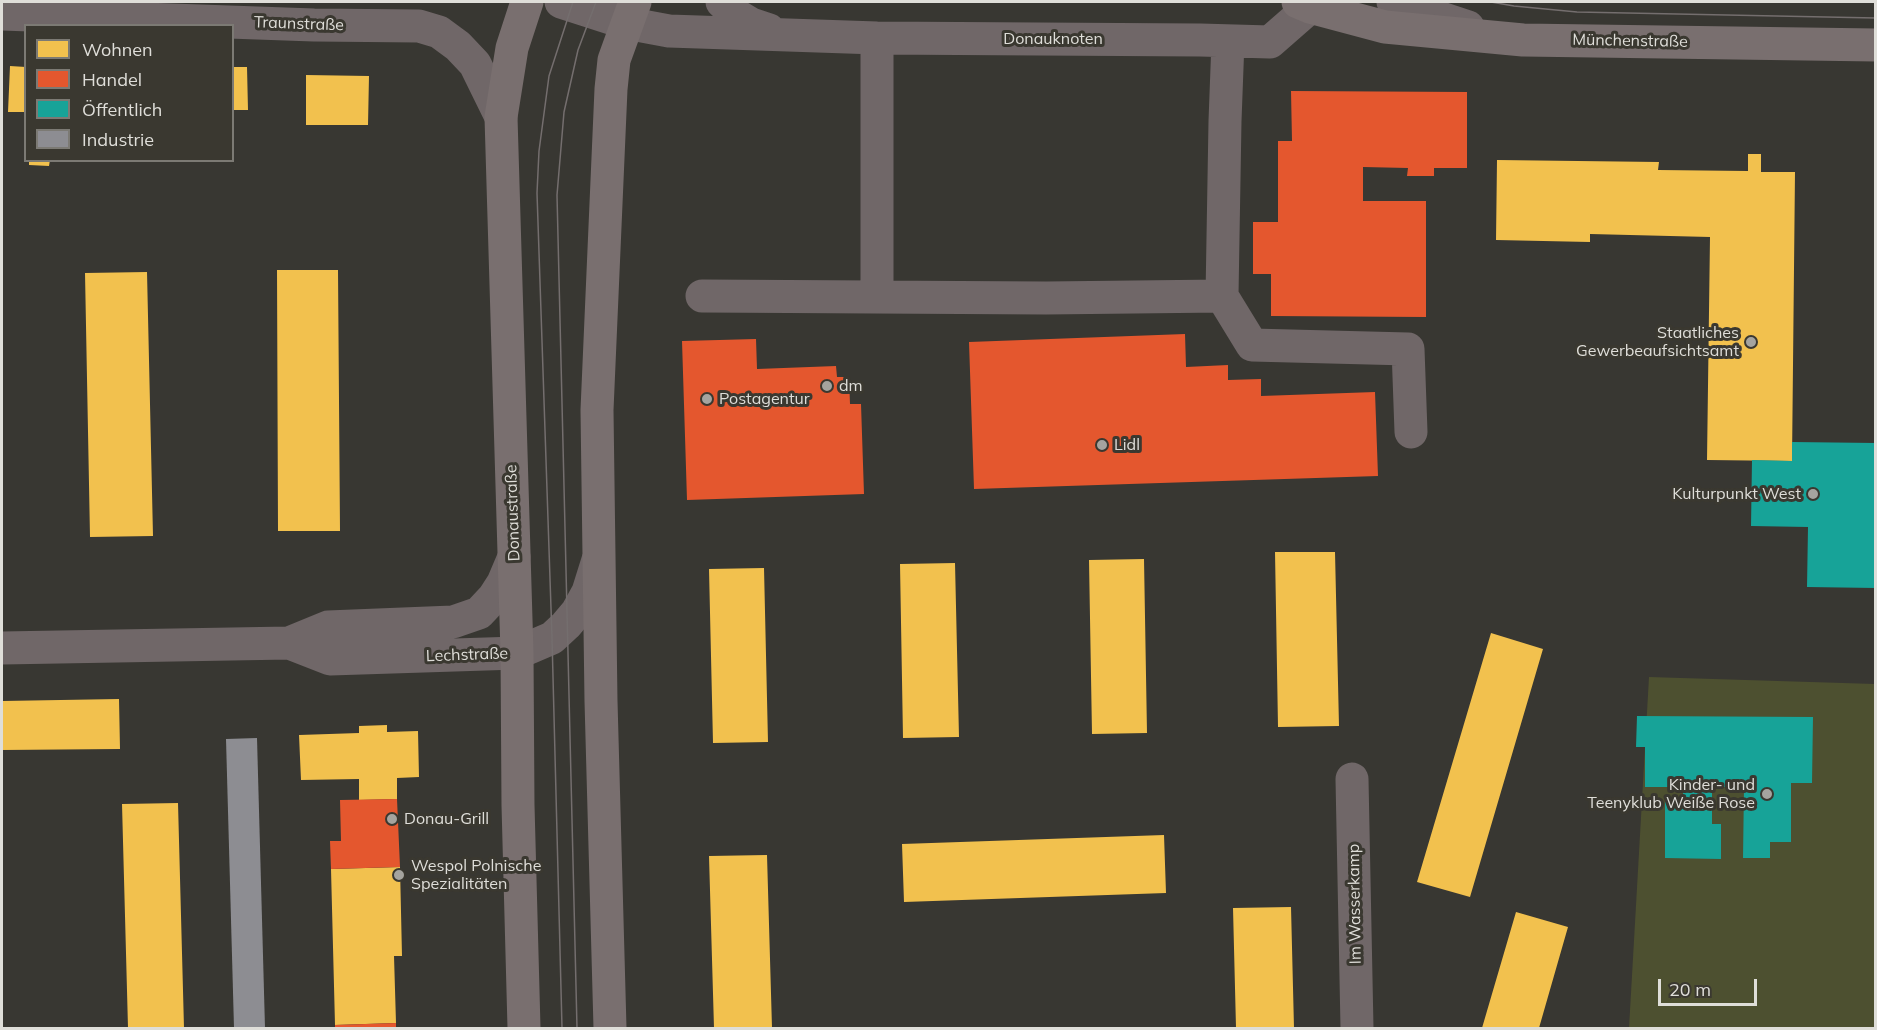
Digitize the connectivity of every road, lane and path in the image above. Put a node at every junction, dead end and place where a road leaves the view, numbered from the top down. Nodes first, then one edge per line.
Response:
1 (206, 2) edge
2 (526, 2) edge
3 (561, 2) edge
4 (722, 2) edge
5 (1304, 4) edge
6 (631, 12) edge
7 (2, 14) edge
8 (51, 14) junction
9 (1389, 14) edge
10 (782, 35) junction
11 (877, 38) junction
12 (1214, 40) junction
13 (1875, 45) edge
14 (501, 117) junction
15 (702, 296) dead end
16 (1222, 296) junction
17 (877, 297) junction
18 (1411, 432) dead end
19 (514, 556) junction
20 (599, 559) junction
21 (288, 643) junction
22 (2, 648) edge
23 (517, 653) junction
24 (1352, 779) dead end
25 (524, 1029) edge
26 (610, 1029) edge
27 (1357, 1029) edge

1 - 8 street, Traunstraße
2 - 14 main road, Donaustraße
3 - 6 street, Donauknoten
4 - 10 street, Donauknoten
5 - 9 main road, Donauknoten
5 - 12 street, Donauknoten
6 - 10 street, Donauknoten
6 - 20 main road
7 - 8 street, Traunstraße
8 - 14 street, Traunstraße
9 - 13 main road, Münchenstraße
10 - 11 street, Donauknoten
11 - 12 street, Donauknoten
11 - 17 street
12 - 16 street
14 - 19 main road, Donaustraße
15 - 17 street
16 - 17 street
16 - 18 street
19 - 21 street, Lechstraße
19 - 23 main road, Donaustraße
20 - 23 street, Lechstraße
20 - 26 main road
21 - 22 street, Lechstraße
21 - 23 street, Lechstraße
23 - 25 main road, Donaustraße
24 - 27 street, Im Wasserkamp

